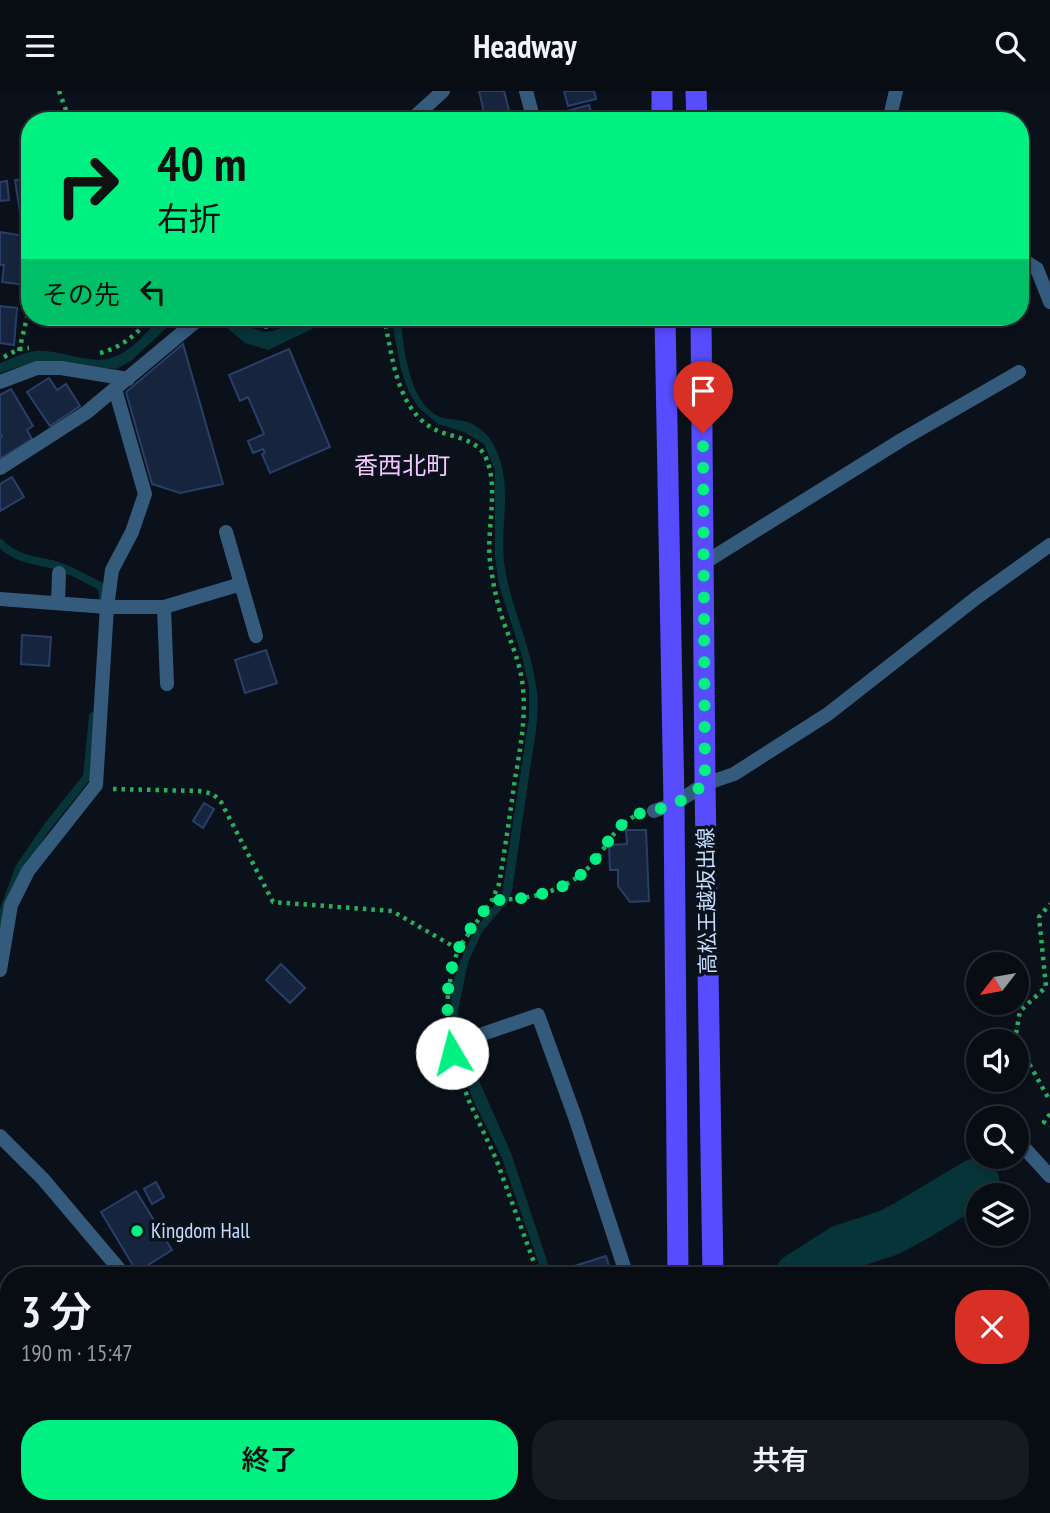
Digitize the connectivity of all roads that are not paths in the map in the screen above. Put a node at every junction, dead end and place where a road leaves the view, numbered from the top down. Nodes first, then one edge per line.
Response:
1 (526, 91) edge
2 (662, 91) edge
3 (696, 91) edge
4 (896, 91) edge
5 (437, 93) edge
6 (419, 112) edge
7 (532, 112) edge
8 (662, 112) edge
9 (697, 112) edge
10 (891, 112) edge
11 (1029, 264) edge
12 (1050, 302) edge
13 (190, 326) edge
14 (665, 326) edge
15 (701, 326) edge
16 (1019, 372) dead end
17 (128, 379) junction
18 (0, 382) edge
19 (115, 389) junction
20 (0, 468) edge
21 (226, 532) dead end
22 (1050, 545) edge
23 (704, 563) junction
24 (59, 573) dead end
25 (241, 584) junction
26 (0, 599) edge
27 (58, 603) junction
28 (107, 607) junction
29 (164, 607) junction
30 (256, 636) dead end
31 (167, 684) dead end
32 (705, 784) junction
33 (664, 808) junction
34 (0, 970) edge
35 (468, 1039) dead end
36 (0, 1136) edge
37 (1029, 1154) edge
38 (1050, 1176) edge
39 (117, 1267) edge
40 (623, 1267) edge
41 (678, 1267) edge
42 (713, 1267) edge

1 - 7 street
2 - 8 main road
3 - 9 main road
4 - 10 street
5 - 6 street
11 - 12 street
13 - 17 street
14 - 33 main road, 高松王越坂出線
15 - 23 main road, 高松王越坂出線
16 - 23 street
17 - 18 street
17 - 19 street
19 - 20 street
19 - 28 street
21 - 25 street
22 - 32 street
23 - 32 main road, 高松王越坂出線
24 - 27 street
25 - 29 street
25 - 30 street
26 - 27 street
27 - 28 street
28 - 29 street
28 - 34 street
29 - 31 street
32 - 33 street
32 - 42 main road, 高松王越坂出線
33 - 41 main road, 高松王越坂出線
35 - 40 street
36 - 39 street
37 - 38 street

